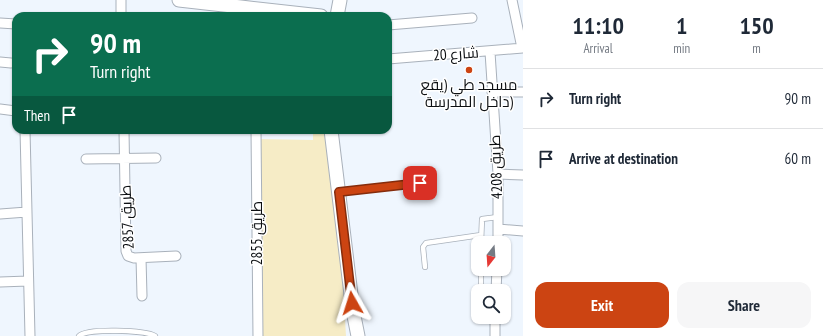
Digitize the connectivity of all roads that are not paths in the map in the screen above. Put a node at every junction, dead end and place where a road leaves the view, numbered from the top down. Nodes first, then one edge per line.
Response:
1 (121, 0) edge
2 (179, 0) edge
3 (340, 0) edge
4 (512, 0) edge
5 (121, 12) edge
6 (256, 12) edge
7 (338, 12) edge
8 (472, 18) dead end
9 (0, 23) edge
10 (12, 24) edge
11 (392, 25) edge
12 (522, 48) edge
13 (490, 52) junction
14 (392, 58) edge
15 (0, 62) edge
16 (11, 62) dead end
17 (492, 92) junction
18 (523, 92) edge
19 (0, 109) edge
20 (12, 110) edge
21 (25, 134) edge
22 (124, 134) edge
23 (256, 134) edge
24 (332, 134) edge
25 (124, 158) junction
26 (156, 158) dead end
27 (86, 159) dead end
28 (498, 174) junction
29 (523, 175) edge
30 (420, 183) dead end
31 (339, 192) junction
32 (26, 212) junction
33 (0, 214) edge
34 (498, 216) junction
35 (498, 229) junction
36 (523, 231) edge
37 (480, 235) joint
38 (498, 236) edge
39 (176, 256) dead end
40 (141, 258) junction
41 (425, 267) dead end
42 (28, 281) junction
43 (0, 282) edge
44 (142, 296) dead end
45 (495, 324) edge
46 (30, 336) edge
47 (79, 336) edge
48 (155, 336) edge
49 (258, 336) edge
50 (358, 336) edge
51 (495, 336) edge

1 - 5 street
2 - 6 street
3 - 7 street
4 - 12 street
8 - 11 street
9 - 10 street
12 - 13 street, شارع 20
13 - 14 street, شارع 20
13 - 17 street, طريق 4208
15 - 16 street
17 - 18 street
17 - 28 street, طريق 4208
19 - 20 street
21 - 32 street
22 - 25 street, طريق 2857
23 - 49 street, طريق 2855
24 - 31 street
25 - 26 street
25 - 27 street
25 - 40 street, طريق 2857
28 - 29 street
28 - 34 street, طريق 4208
30 - 31 lane
31 - 50 street
32 - 33 street
32 - 42 street
34 - 35 street, طريق 4208
34 - 37 lane
35 - 36 street
35 - 38 street, طريق 4208
37 - 41 lane
39 - 40 street, طريق 2857
40 - 44 street
42 - 43 street
42 - 46 street
45 - 51 street
47 - 48 lane

